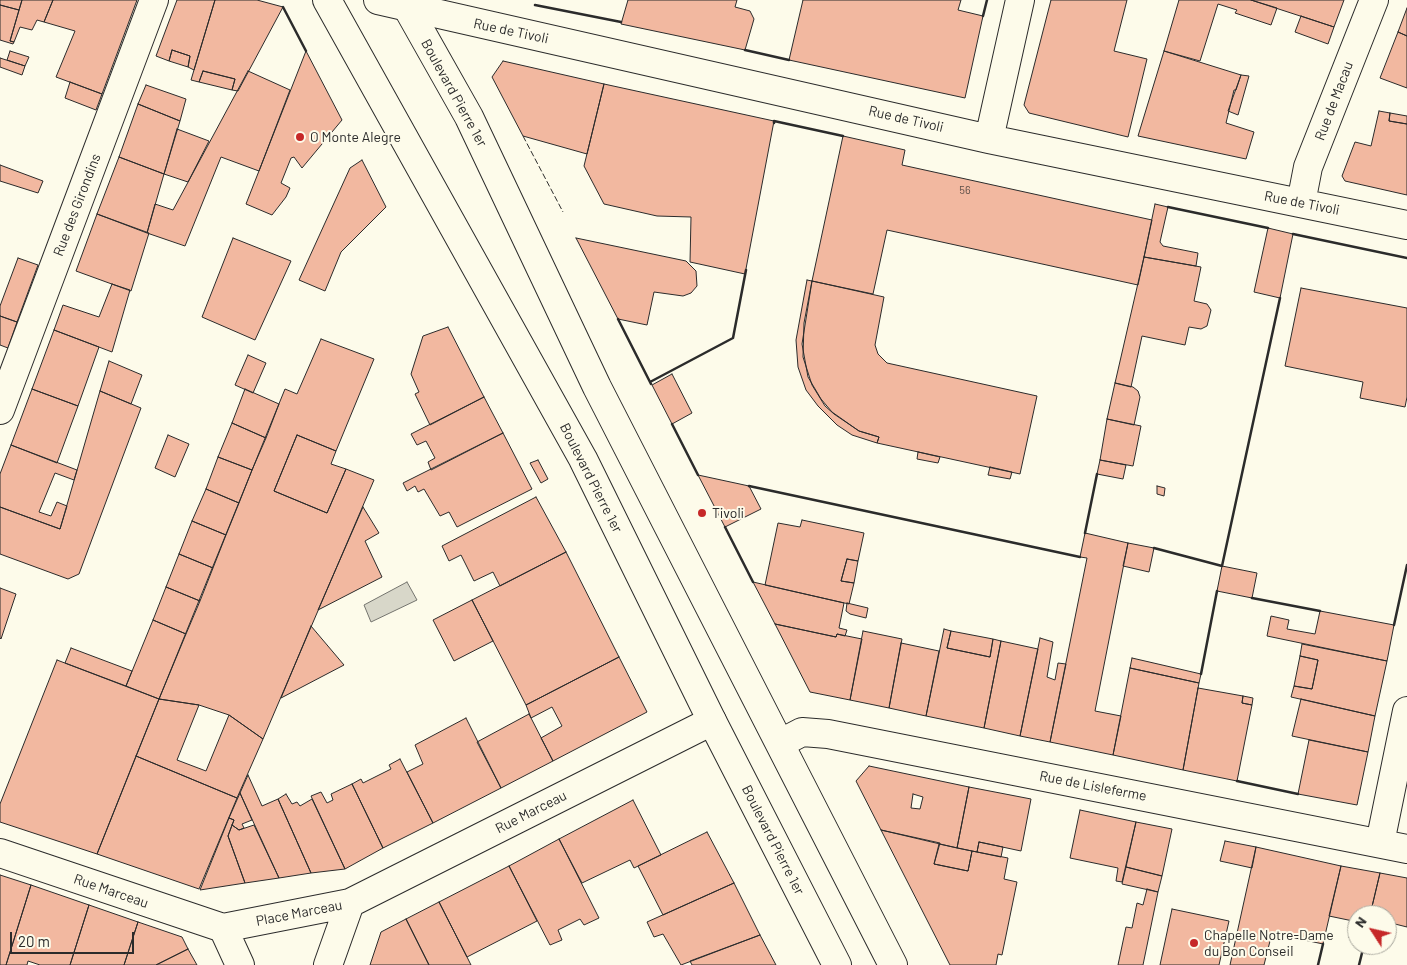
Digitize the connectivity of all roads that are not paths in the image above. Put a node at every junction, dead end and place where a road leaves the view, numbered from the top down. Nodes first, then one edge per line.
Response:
1 (154, 0) edge
2 (327, 0) edge
3 (378, 0) edge
4 (1020, 0) edge
5 (1374, 0) edge
6 (404, 4) edge
7 (989, 139) junction
8 (1301, 203) junction
9 (1407, 224) edge
10 (0, 410) edge
11 (1407, 711) edge
12 (712, 720) junction
13 (781, 743) junction
14 (1380, 843) junction
15 (1407, 849) edge
16 (0, 853) edge
17 (350, 903) junction
18 (223, 928) junction
19 (240, 965) edge
20 (328, 965) edge
21 (837, 965) edge
22 (894, 965) edge

1 - 10 street, Rue des Girondins
2 - 12 street, Boulevard Pierre 1er
3 - 6 street, Rue de Tivoli
4 - 7 street
5 - 8 street, Rue de Macau
6 - 7 street, Rue de Tivoli
6 - 13 street, Boulevard Pierre 1er
7 - 8 street, Rue de Tivoli
8 - 9 street, Rue de Tivoli
11 - 14 street
12 - 17 street, Rue Marceau
12 - 21 street, Boulevard Pierre 1er
13 - 14 street, Rue de Lisleferme
13 - 22 street, Boulevard Pierre 1er
14 - 15 street, Rue de Lisleferme
16 - 18 street, Rue Marceau
17 - 18 street, Place Marceau
17 - 20 street, Place Marceau
18 - 19 street

